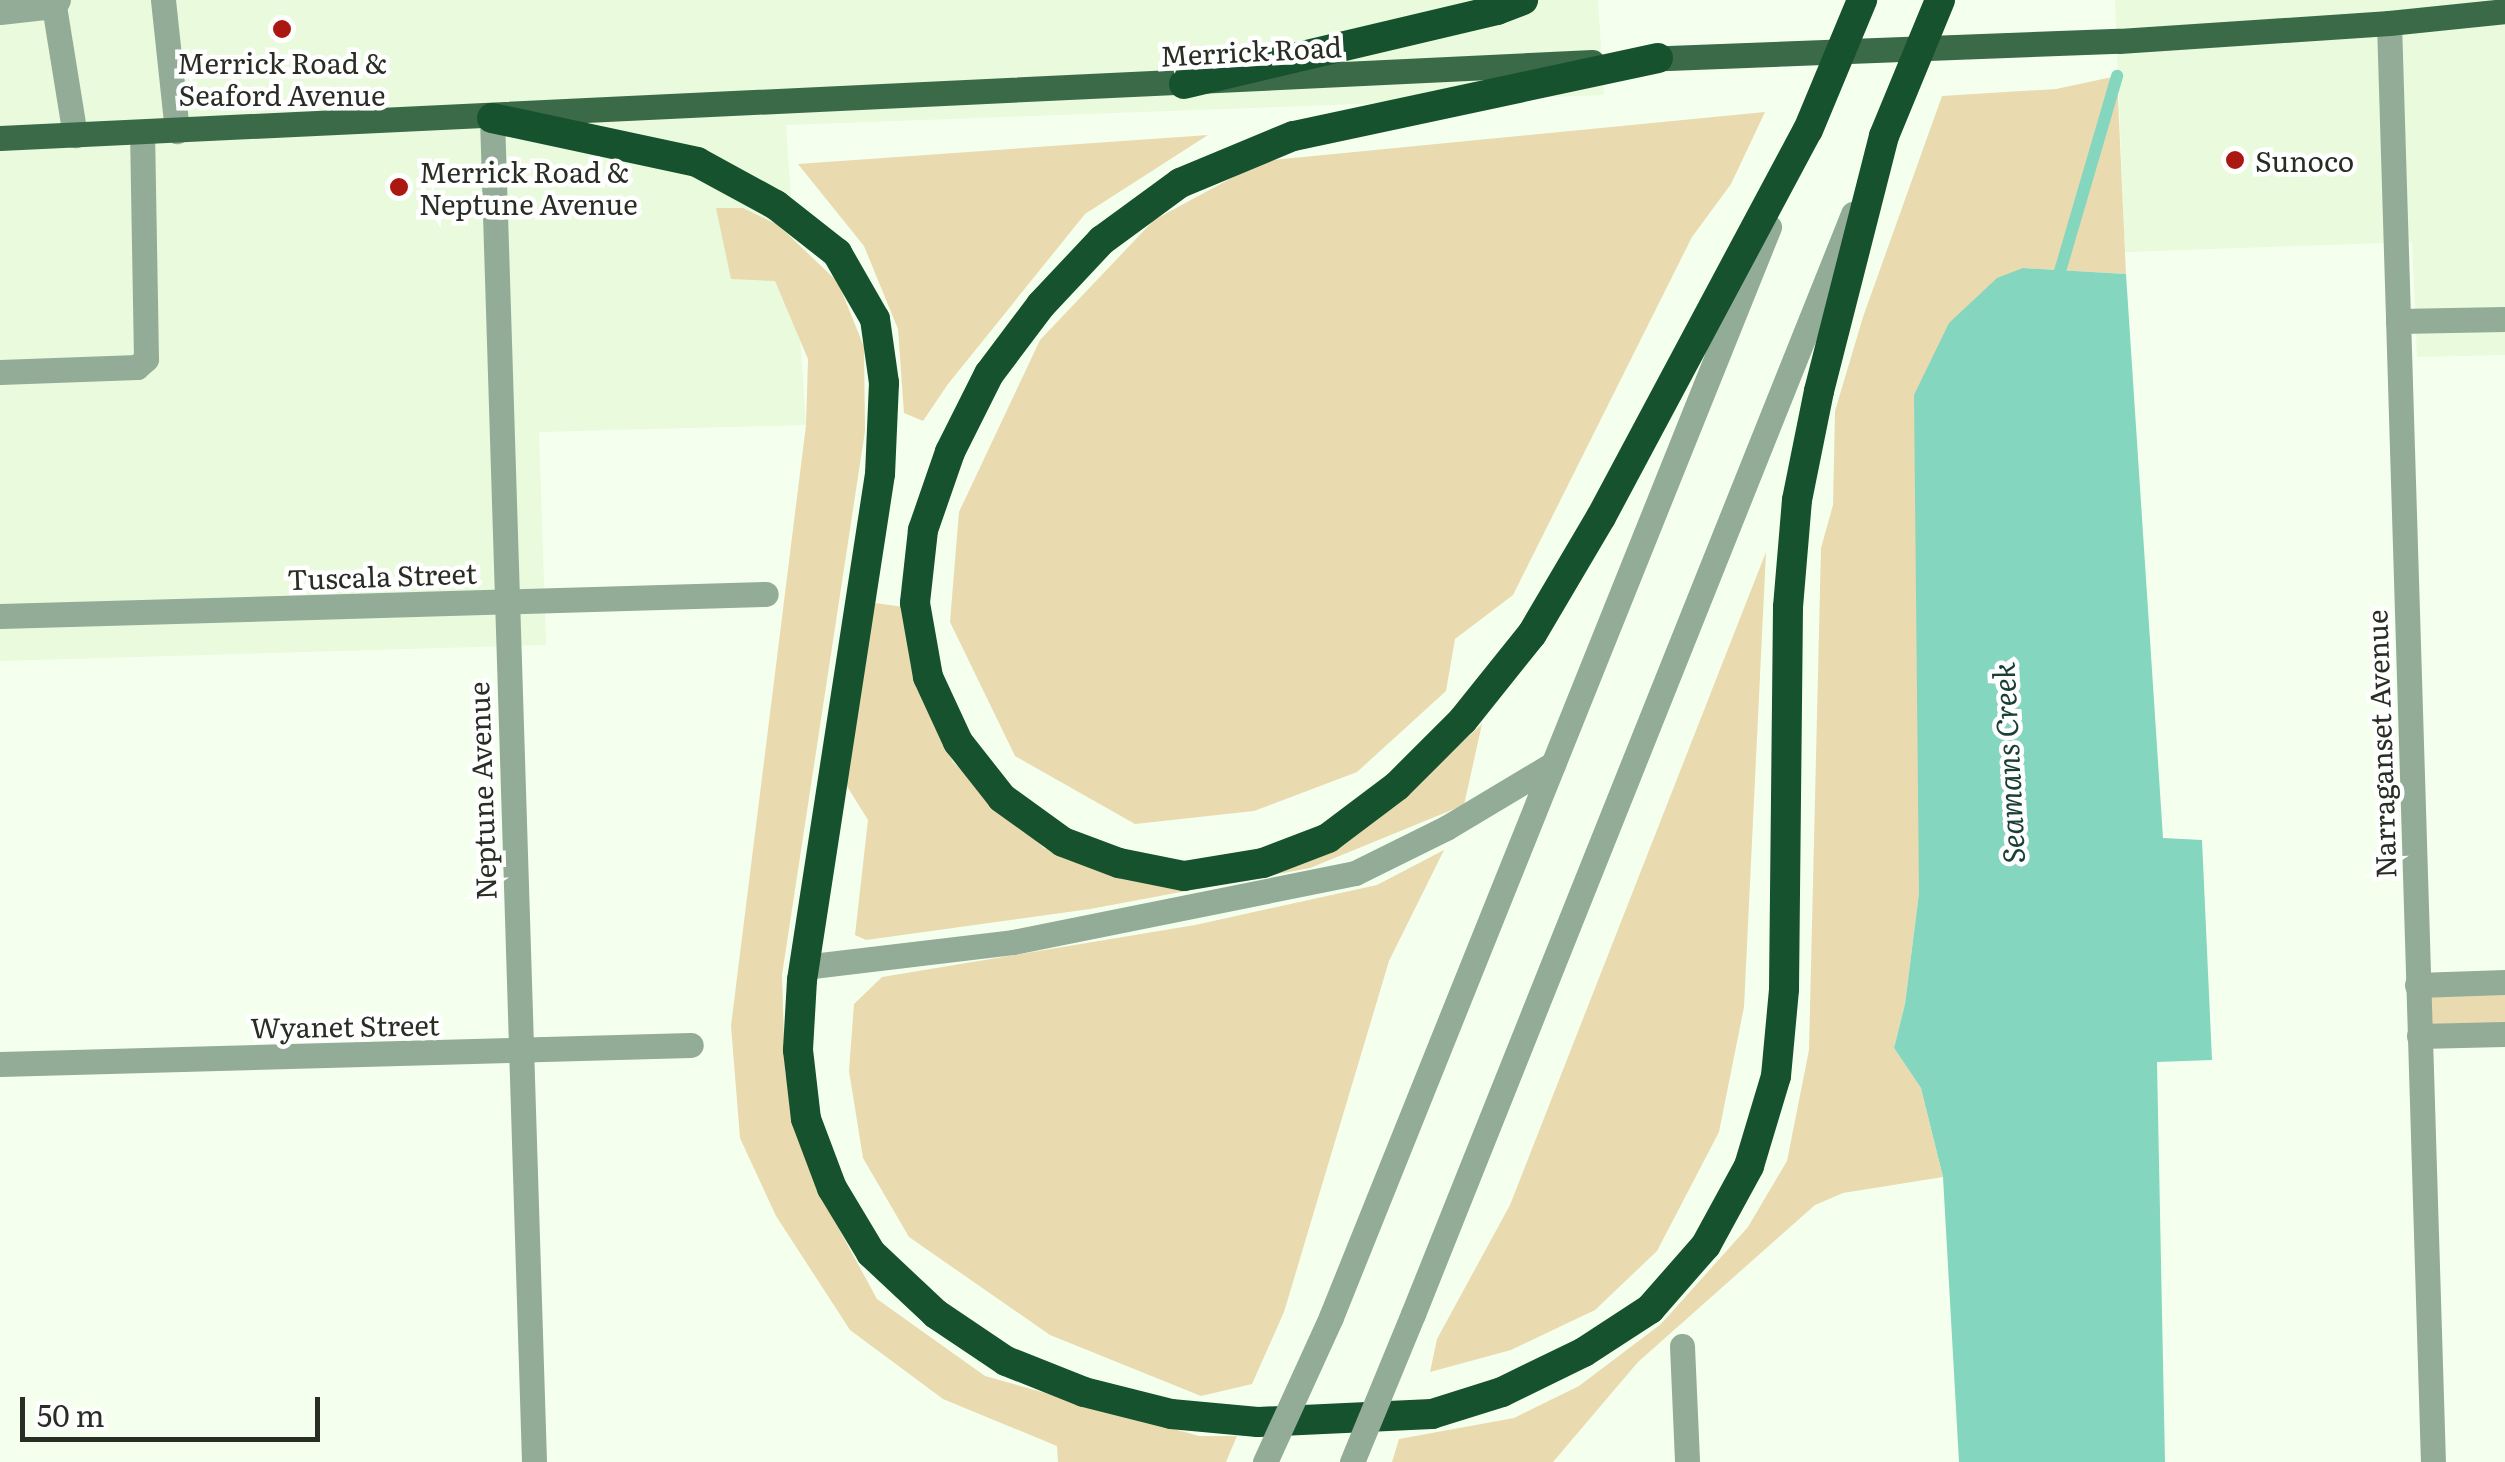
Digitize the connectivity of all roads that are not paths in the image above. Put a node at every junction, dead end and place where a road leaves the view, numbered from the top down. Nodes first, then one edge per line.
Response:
1 (163, 0) edge
2 (1523, 0) edge
3 (1862, 0) edge
4 (1940, 0) edge
5 (56, 3) edge
6 (2505, 10) edge
7 (0, 12) edge
8 (2388, 24) junction
9 (1658, 58) junction
10 (1184, 84) junction
11 (492, 118) junction
12 (1808, 130) junction
13 (177, 131) junction
14 (142, 132) junction
15 (75, 135) junction
16 (1884, 136) junction
17 (0, 138) edge
18 (2505, 319) edge
19 (2398, 322) junction
20 (0, 372) edge
21 (766, 594) dead end
22 (506, 602) junction
23 (0, 616) edge
24 (1553, 764) junction
25 (804, 966) junction
26 (2505, 982) edge
27 (2418, 984) junction
28 (2505, 1034) edge
29 (2419, 1036) junction
30 (691, 1045) dead end
31 (520, 1050) junction
32 (0, 1064) edge
33 (1682, 1346) dead end
34 (534, 1462) edge
35 (1265, 1462) edge
36 (1352, 1462) edge
37 (1688, 1462) edge
38 (2433, 1462) edge

1 - 13 street
2 - 10 highway
3 - 12 highway, bridge
4 - 16 highway, bridge
5 - 7 street
5 - 15 street
6 - 8 main road, Merrick Road
8 - 9 main road, Merrick Road
8 - 19 street, Narraganset Avenue
9 - 10 main road, Merrick Road
9 - 12 highway
10 - 11 main road, Merrick Road
11 - 13 main road, Merrick Road
11 - 22 street, Neptune Avenue
11 - 25 highway
12 - 24 street
13 - 14 main road, Merrick Road
14 - 15 main road, Merrick Road
14 - 20 street
15 - 17 main road, Merrick Road
16 - 25 highway
16 - 36 street, bridge
18 - 19 street
19 - 27 street, Narraganset Avenue
21 - 22 street, Tuscala Street
22 - 23 street, Tuscala Street
22 - 31 street, Neptune Avenue
24 - 25 street
24 - 35 street, bridge
26 - 27 street
27 - 29 street, Narraganset Avenue
28 - 29 street
29 - 38 street, Narraganset Avenue
30 - 31 street, Wyanet Street
31 - 32 street, Wyanet Street
31 - 34 street, Neptune Avenue
33 - 37 street

